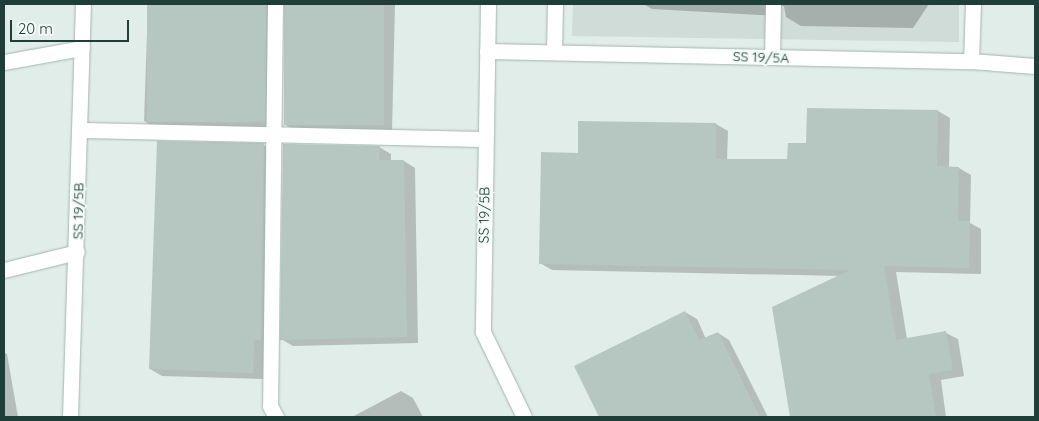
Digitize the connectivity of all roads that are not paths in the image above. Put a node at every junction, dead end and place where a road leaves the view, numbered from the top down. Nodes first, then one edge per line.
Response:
1 (83, 4) edge
2 (275, 4) edge
3 (488, 4) edge
4 (555, 4) edge
5 (773, 4) edge
6 (973, 4) edge
7 (82, 48) junction
8 (487, 51) junction
9 (554, 51) junction
10 (772, 57) junction
11 (971, 61) junction
12 (4, 62) edge
13 (1035, 66) edge
14 (80, 130) junction
15 (272, 134) junction
16 (485, 139) junction
17 (77, 252) junction
18 (4, 270) edge
19 (70, 417) edge
20 (276, 417) edge
21 (524, 417) edge

1 - 7 street, SS 19/5B
2 - 15 street
3 - 8 street, SS 19/5B
4 - 9 street
5 - 10 street
6 - 11 street
7 - 12 street
7 - 14 street, SS 19/5B
8 - 9 street, SS 19/5A
8 - 16 street, SS 19/5B
9 - 10 street, SS 19/5A
10 - 11 street, SS 19/5A
11 - 13 street, SS 19/5A
14 - 15 street
14 - 17 street, SS 19/5B
15 - 16 street
15 - 20 street
16 - 21 street, SS 19/5B
17 - 18 street
17 - 19 street, SS 19/5B

